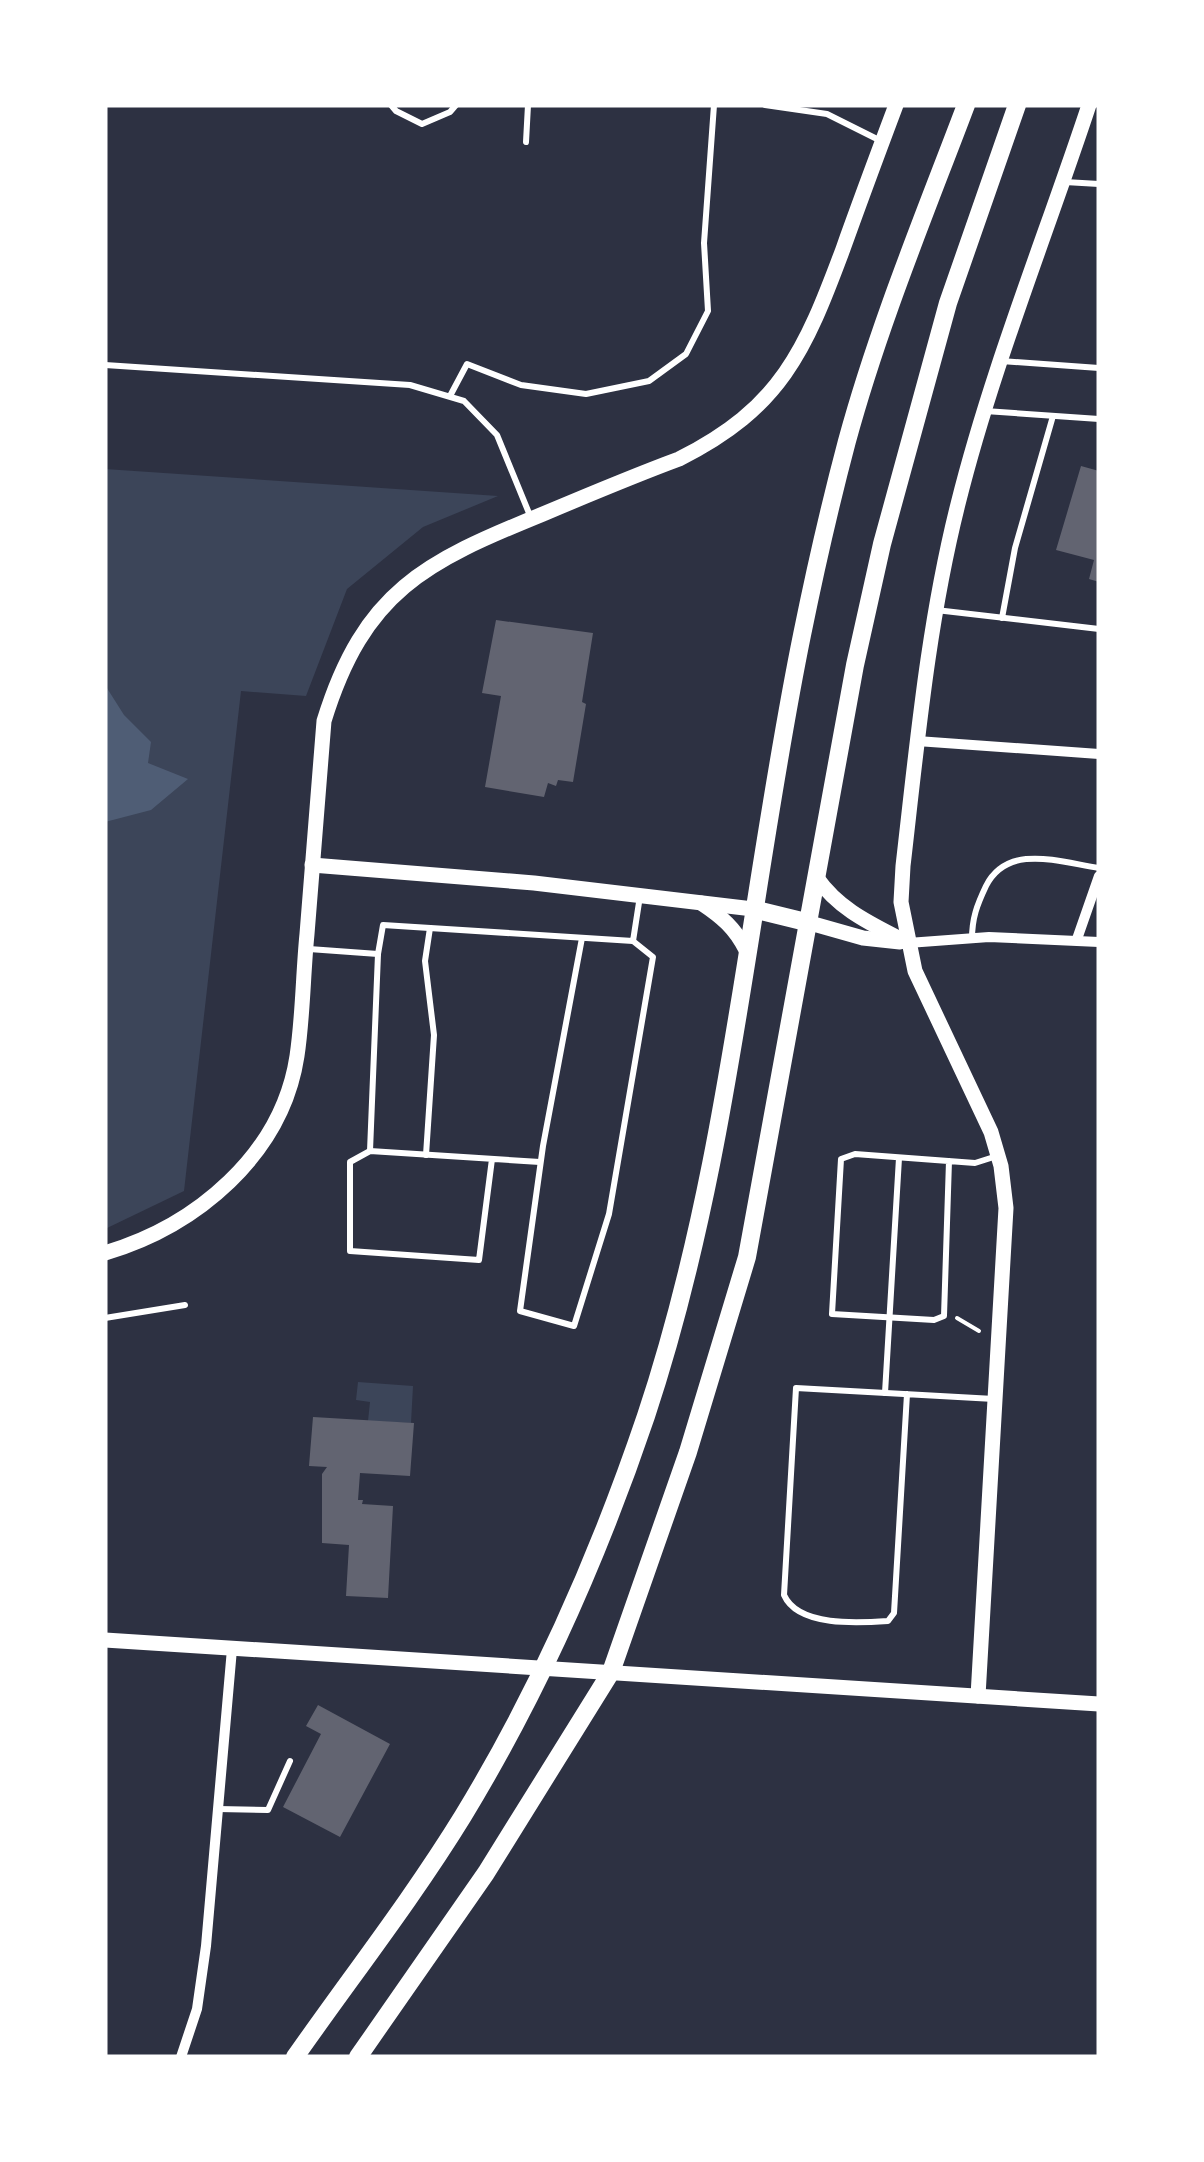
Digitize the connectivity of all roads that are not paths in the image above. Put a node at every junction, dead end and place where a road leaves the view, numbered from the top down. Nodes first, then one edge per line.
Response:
1 (391, 105) edge
2 (456, 105) edge
3 (528, 105) edge
4 (714, 105) edge
5 (764, 105) edge
6 (896, 105) edge
7 (966, 105) edge
8 (1017, 105) edge
9 (1089, 105) edge
10 (882, 141) junction
11 (526, 142) dead end
12 (1064, 182) junction
13 (1099, 184) edge
14 (1000, 361) junction
15 (105, 365) edge
16 (1099, 368) edge
17 (450, 396) junction
18 (984, 411) junction
19 (1053, 416) junction
20 (1099, 419) edge
21 (531, 519) junction
22 (935, 610) junction
23 (1002, 618) junction
24 (1099, 629) edge
25 (918, 740) junction
26 (1099, 754) edge
27 (312, 866) junction
28 (1099, 868) edge
29 (1099, 876) edge
30 (817, 878) junction
31 (640, 895) junction
32 (698, 901) junction
33 (753, 909) junction
34 (810, 923) junction
35 (430, 928) junction
36 (582, 938) junction
37 (972, 938) junction
38 (1077, 939) junction
39 (633, 941) junction
40 (1099, 942) edge
41 (908, 944) junction
42 (306, 949) junction
43 (746, 950) junction
44 (378, 954) junction
45 (370, 1151) junction
46 (426, 1155) junction
47 (998, 1156) junction
48 (899, 1158) junction
49 (492, 1159) junction
50 (949, 1161) junction
51 (540, 1162) junction
52 (105, 1253) edge
53 (185, 1306) dead end
54 (105, 1318) edge
55 (889, 1318) junction
56 (886, 1393) junction
57 (908, 1394) junction
58 (996, 1399) junction
59 (105, 1640) edge
60 (232, 1649) junction
61 (544, 1668) junction
62 (610, 1672) junction
63 (978, 1696) junction
64 (1099, 1704) edge
65 (290, 1761) dead end
66 (218, 1810) junction
67 (181, 2057) edge
68 (295, 2057) edge
69 (358, 2057) edge

1 - 2 lane
3 - 11 lane
4 - 17 lane
5 - 10 lane
6 - 10 street
7 - 33 main road
8 - 30 main road
9 - 12 street
10 - 21 street
12 - 13 lane
12 - 14 street
14 - 16 lane
14 - 18 street
15 - 17 lane
17 - 21 lane
18 - 19 lane
18 - 22 street
19 - 20 lane
19 - 23 lane
21 - 27 street
22 - 23 lane
22 - 25 street
23 - 24 lane
25 - 26 street
25 - 41 street
27 - 31 street
27 - 42 street
28 - 37 lane
29 - 38 street
30 - 34 main road
30 - 41 street
31 - 32 street
31 - 39 lane
32 - 33 street
32 - 43 street
33 - 34 main road
33 - 43 main road
34 - 41 street
34 - 62 main road
35 - 36 lane
35 - 44 lane
35 - 46 lane
36 - 39 lane
36 - 51 lane
37 - 38 street
37 - 41 street
38 - 40 street
39 - 51 lane
41 - 47 street
42 - 44 lane
42 - 52 street
43 - 61 main road
44 - 45 lane
45 - 46 lane
45 - 49 lane
46 - 49 lane
47 - 50 lane
47 - 58 street
48 - 50 lane
48 - 55 lane
48 - 55 lane
49 - 51 lane
50 - 55 lane
53 - 54 lane
55 - 56 lane
56 - 57 lane
56 - 57 lane
57 - 58 lane
58 - 63 street
59 - 60 street
60 - 61 street
60 - 66 street
61 - 62 street
61 - 68 main road
62 - 63 street
62 - 69 main road
63 - 64 street
65 - 66 lane
66 - 67 street

